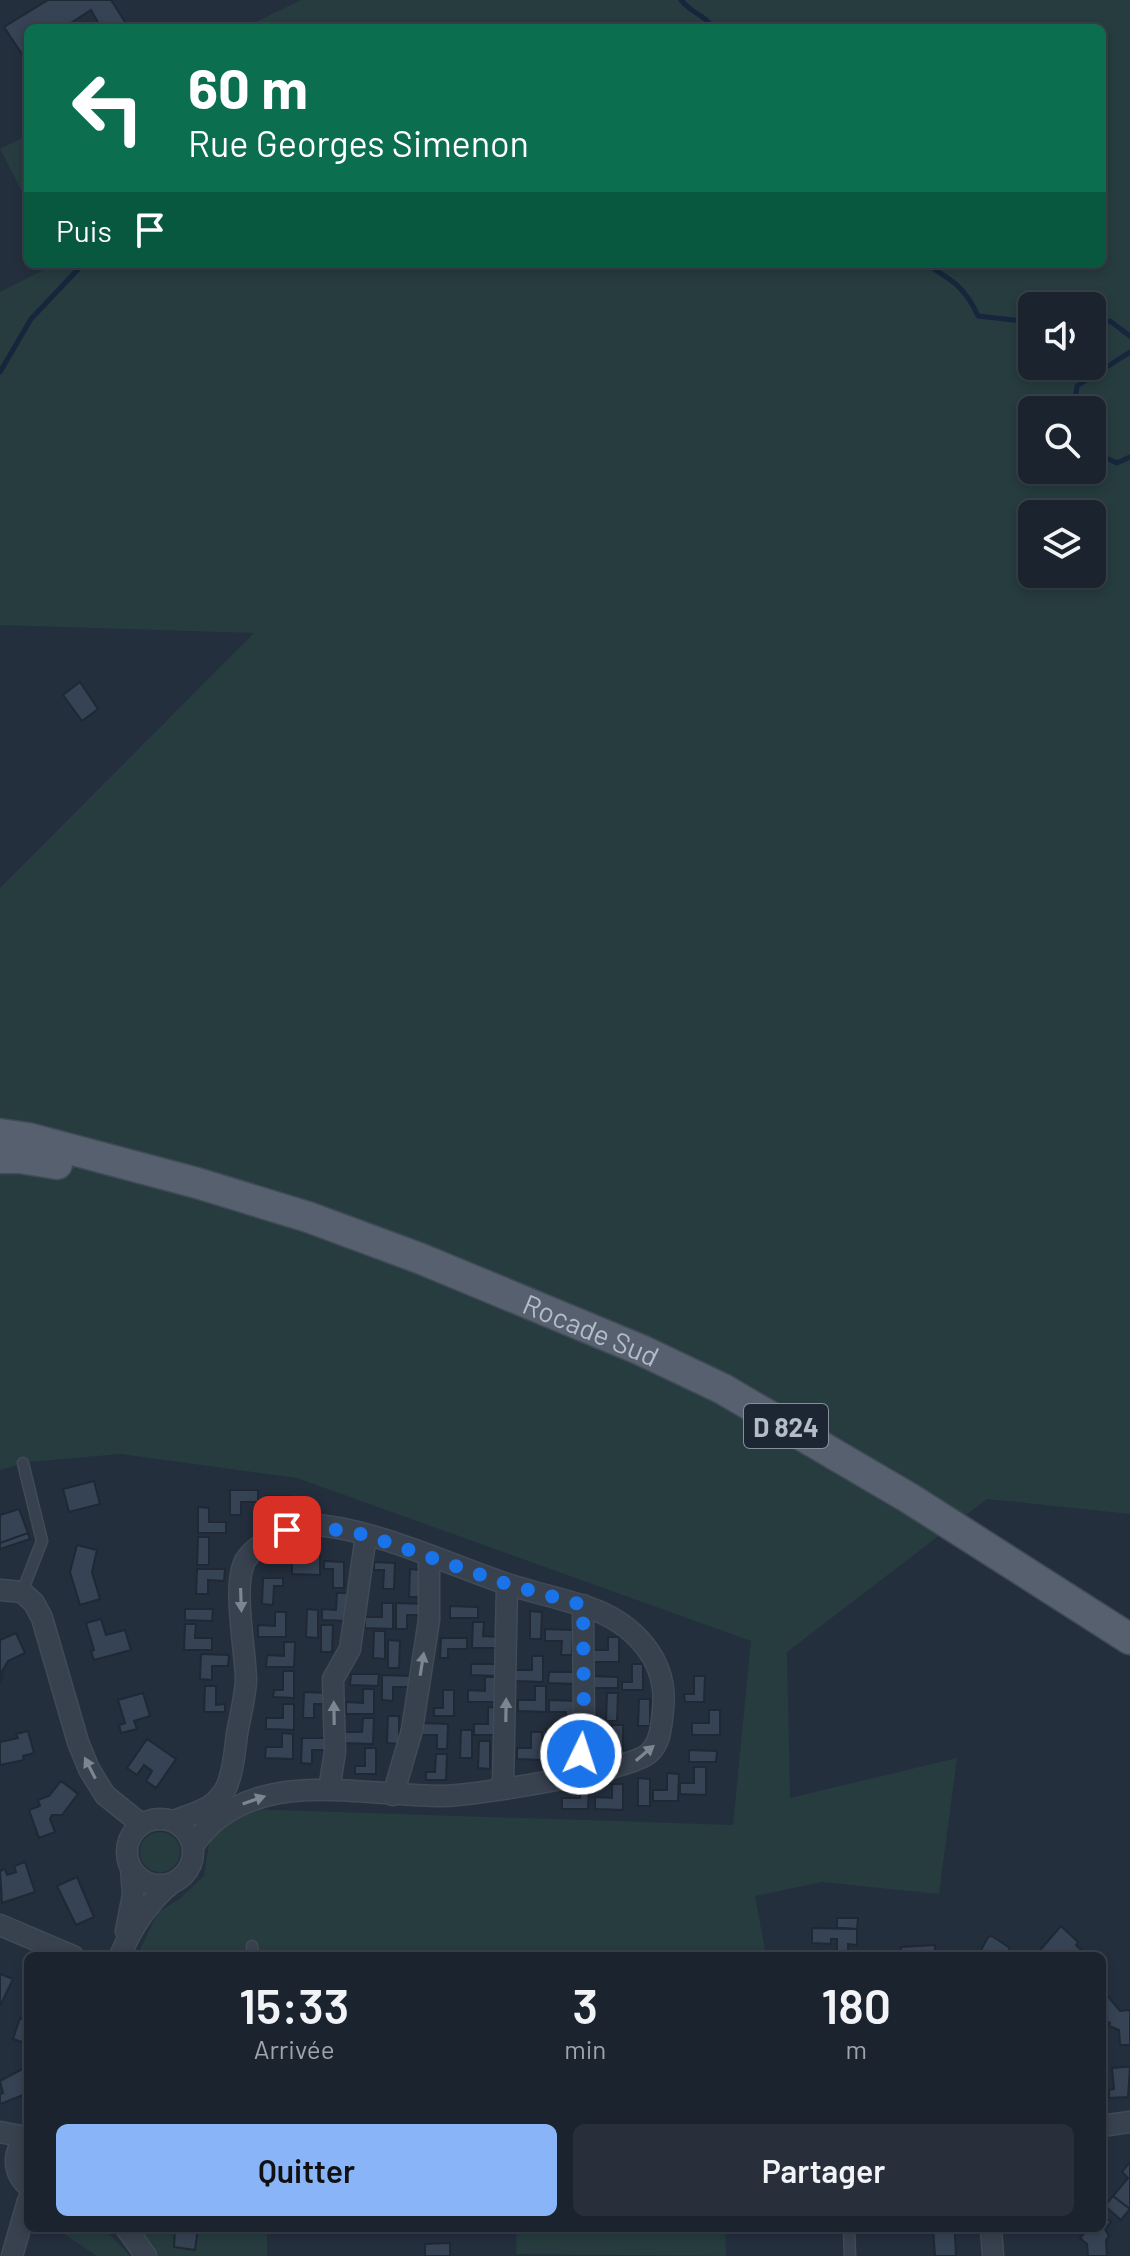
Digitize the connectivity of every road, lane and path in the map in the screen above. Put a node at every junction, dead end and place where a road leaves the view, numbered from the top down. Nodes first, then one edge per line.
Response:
1 (9, 1134) edge
2 (0, 1158) edge
3 (419, 1258) junction
4 (23, 1463) dead end
5 (366, 1535) junction
6 (429, 1556) junction
7 (507, 1584) junction
8 (0, 1590) edge
9 (22, 1592) junction
10 (583, 1605) junction
11 (1130, 1639) edge
12 (577, 1776) junction
13 (503, 1788) junction
14 (329, 1790) junction
15 (393, 1795) junction
16 (173, 1821) junction
17 (141, 1824) junction
18 (193, 1846) junction
19 (131, 1868) junction
20 (172, 1883) junction
21 (0, 1925) edge
22 (64, 1952) edge
23 (121, 1952) edge
24 (122, 1952) edge
25 (1130, 2122) edge
26 (1106, 2125) edge
27 (0, 2132) edge
28 (24, 2136) edge
29 (24, 2141) edge
30 (8, 2163) edge
31 (24, 2182) edge
32 (24, 2215) edge
33 (129, 2232) edge
34 (849, 2232) edge
35 (991, 2232) edge
36 (12, 2256) edge
37 (146, 2256) edge
38 (850, 2256) edge
39 (993, 2256) edge

1 - 3 main road, Rocade Sud / D 824
2 - 3 main road
3 - 11 main road, Rocade Sud / D 824
4 - 9 lane
5 - 6 street
14 -> 5 street
5 -> 16 street
6 - 7 street
15 -> 6 street
7 - 10 street
13 -> 7 street
8 - 9 street
17 -> 9 street
10 - 12 street
12 -> 10 street
12 - 13 street
13 - 15 street
14 - 15 street
18 -> 14 street
16 - 17 street
16 - 18 street
17 - 19 street
18 - 20 street
19 - 20 street
19 - 23 street
20 - 24 street
21 - 22 street
25 - 26 street
27 - 28 street
29 - 30 street
30 - 31 street
32 - 36 street
33 - 37 street
34 - 38 lane
35 - 39 street

